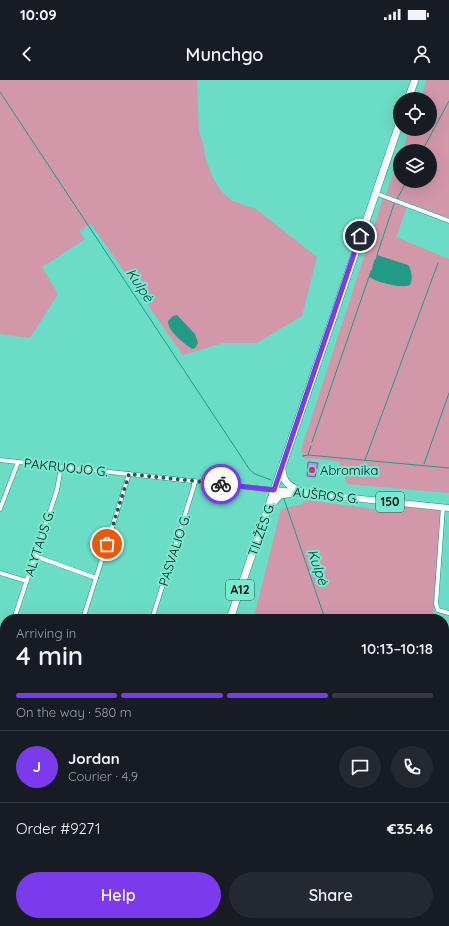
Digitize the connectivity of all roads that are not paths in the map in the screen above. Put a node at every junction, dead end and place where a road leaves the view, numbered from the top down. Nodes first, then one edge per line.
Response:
1 (415, 80) edge
2 (411, 92) edge
3 (395, 136) edge
4 (375, 193) junction
5 (449, 221) edge
6 (0, 460) edge
7 (18, 462) junction
8 (61, 467) junction
9 (282, 469) junction
10 (129, 474) junction
11 (194, 482) junction
12 (274, 490) junction
13 (301, 492) junction
14 (269, 508) junction
15 (446, 508) edge
16 (0, 509) edge
17 (35, 556) junction
18 (0, 573) edge
19 (96, 578) junction
20 (26, 581) junction
21 (449, 613) edge
22 (16, 614) edge
23 (85, 614) edge
24 (154, 614) edge
25 (232, 614) edge

1 - 2 highway
3 - 4 highway, TILŽĖS G. / A12
4 - 5 street
4 - 9 highway, TILŽĖS G. / A12
6 - 7 street, PAKRUOJO G.
7 - 8 street, PAKRUOJO G.
7 - 16 street
8 - 10 street, PAKRUOJO G.
8 - 17 street, ALYTAUS G.
9 - 12 highway, TILŽĖS G. / A12
9 - 13 highway
10 - 11 street, PAKRUOJO G.
10 - 19 street
11 - 12 street, PAKRUOJO G.
11 - 24 street, PASVALIO G.
12 - 13 main road, AUŠROS G. / 150
12 - 14 highway, TILŽĖS G. / A12
13 - 14 highway
13 - 15 main road, AUŠROS G. / 150
14 - 25 highway, TILŽĖS G. / A12
15 - 21 street
17 - 19 street
17 - 20 street, ALYTAUS G.
18 - 20 street
19 - 23 street
20 - 22 street, ALYTAUS G.

